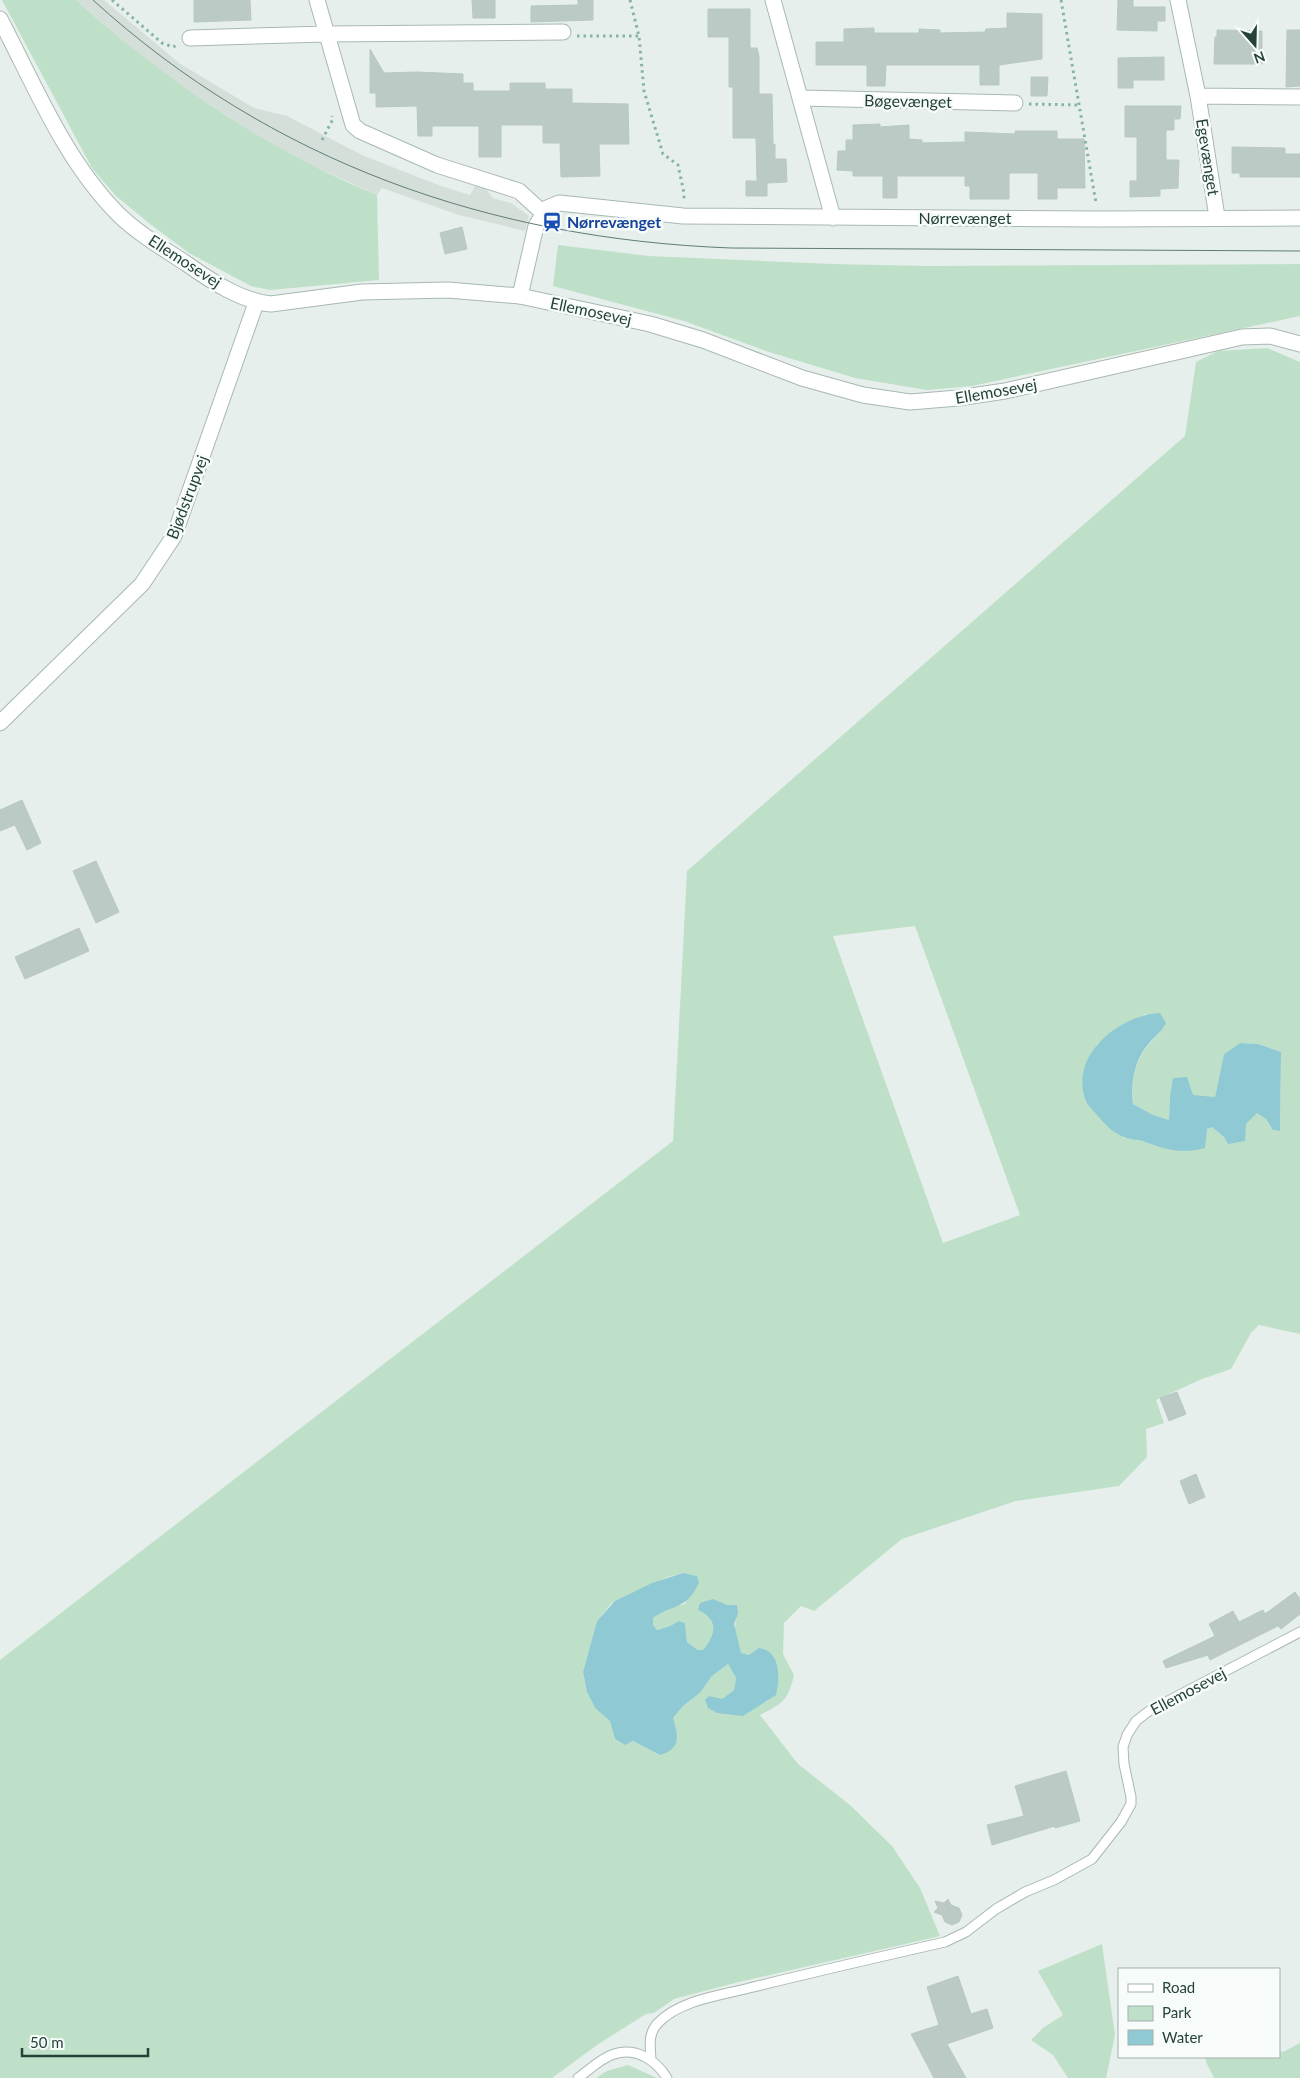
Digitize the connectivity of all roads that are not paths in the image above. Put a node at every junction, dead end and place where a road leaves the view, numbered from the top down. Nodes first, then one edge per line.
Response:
1 (317, 0) edge
2 (773, 0) edge
3 (1178, 0) edge
4 (0, 19) edge
5 (563, 32) road end
6 (326, 34) junction
7 (190, 38) road end
8 (1198, 96) junction
9 (1300, 97) edge
10 (801, 98) junction
11 (1014, 103) road end
12 (543, 212) junction
13 (833, 218) junction
14 (1217, 218) junction
15 (1300, 218) edge
16 (520, 296) junction
17 (256, 303) junction
18 (1300, 344) edge
19 (0, 722) edge
20 (1300, 1632) edge
21 (651, 2059) junction
22 (578, 2078) edge
23 (667, 2078) edge

1 - 6 street
2 - 10 street
3 - 8 street, Egevænget
4 - 17 street, Ellemosevej
5 - 6 street
6 - 7 street
6 - 12 street
8 - 9 street, Egevænget
8 - 14 street, Egevænget
10 - 11 street, Bøgevænget
10 - 13 street
12 - 13 street, Nørrevænget
12 - 16 street
13 - 14 street, Nørrevænget
14 - 15 street, Nørrevænget
16 - 17 street, Ellemosevej
16 - 18 street, Ellemosevej
17 - 19 street, Bjødstrupvej
20 - 21 lane, Ellemosevej
21 - 22 lane
21 - 23 lane

